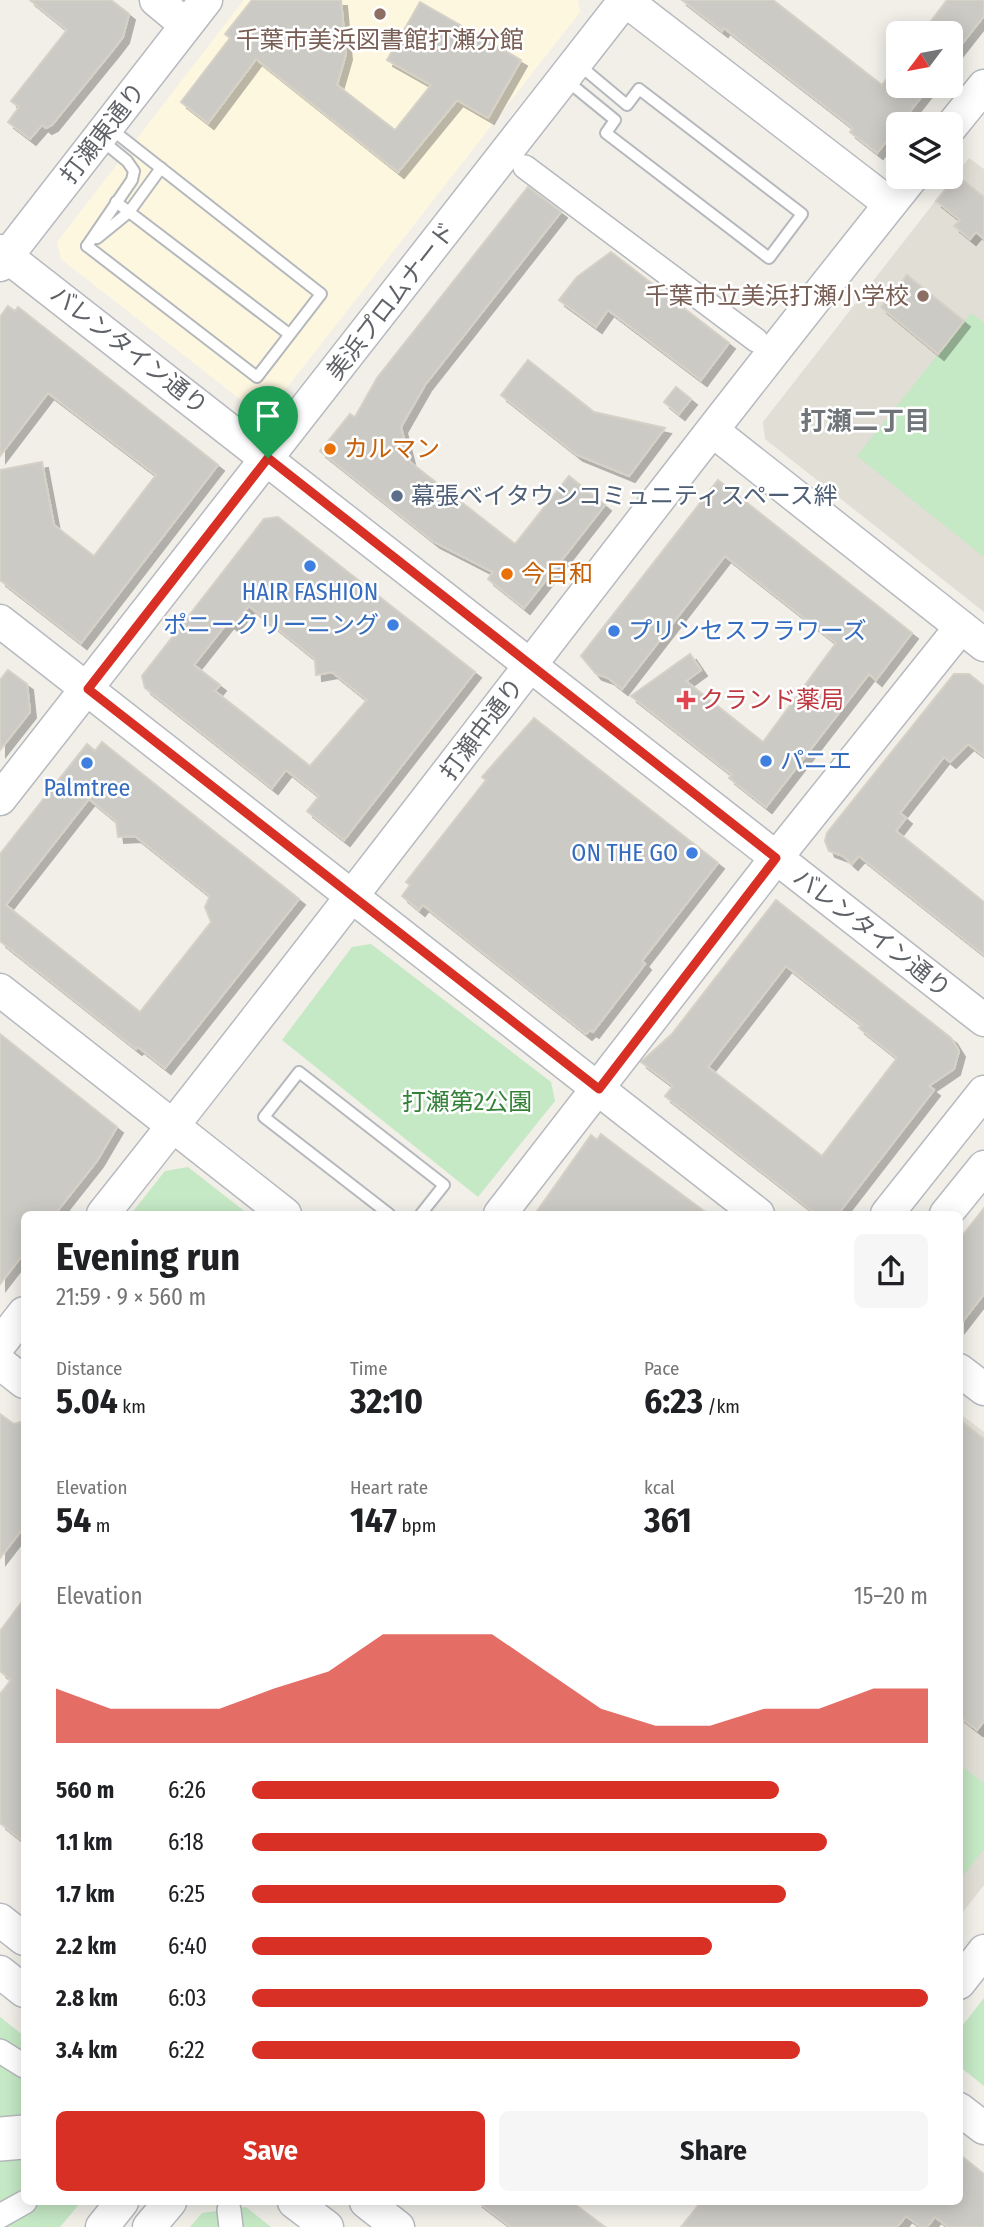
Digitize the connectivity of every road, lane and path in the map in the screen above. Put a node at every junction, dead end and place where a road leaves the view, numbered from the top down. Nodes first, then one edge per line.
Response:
1 (156, 0) edge
2 (206, 0) edge
3 (625, 0) edge
4 (186, 24) junction
5 (570, 71) junction
6 (984, 86) edge
7 (627, 104) junction
8 (963, 112) edge
9 (615, 120) junction
10 (103, 132) junction
11 (525, 167) dead end
12 (160, 168) junction
13 (902, 189) edge
14 (116, 202) junction
15 (890, 204) junction
16 (129, 212) junction
17 (87, 246) junction
18 (2, 257) edge
19 (289, 334) junction
20 (756, 340) dead end
21 (713, 431) junction
22 (268, 458) junction
23 (0, 621) edge
24 (973, 636) edge
25 (530, 666) junction
26 (88, 689) junction
27 (0, 799) edge
28 (776, 858) junction
29 (354, 897) junction
30 (0, 990) edge
31 (984, 1020) edge
32 (599, 1089) junction
33 (984, 1092) edge
34 (173, 1126) junction
35 (984, 1167) edge
36 (105, 1211) edge
37 (281, 1211) edge
38 (385, 1211) edge
39 (423, 1211) edge
40 (502, 1211) edge
41 (754, 1211) edge
42 (889, 1211) edge
43 (948, 1211) edge
44 (21, 1317) edge
45 (0, 1344) edge
46 (0, 1363) edge
47 (963, 1373) edge
48 (21, 1380) edge
49 (984, 1389) edge
50 (0, 1920) edge
51 (21, 1937) edge
52 (984, 1951) edge
53 (0, 1972) edge
54 (963, 1978) edge
55 (21, 1990) edge
56 (0, 2051) edge
57 (21, 2064) edge
58 (963, 2112) edge
59 (21, 2127) edge
60 (984, 2128) edge
61 (0, 2129) edge
62 (21, 2147) edge
63 (0, 2149) edge
64 (21, 2204) edge
65 (120, 2205) edge
66 (167, 2205) edge
67 (298, 2205) edge
68 (370, 2205) edge
69 (0, 2216) edge
70 (102, 2227) edge
71 (149, 2227) edge
72 (327, 2227) edge
73 (398, 2227) edge

1 - 4 street
2 - 4 street, 打瀬東通り
3 - 5 street, 美浜プロムナード
3 - 15 street
4 - 10 street, 打瀬東通り
5 - 7 lane
5 - 9 lane
5 - 22 street, 美浜プロムナード
6 - 8 street
7 - 9 lane
7 - 9 lane
10 - 12 lane
10 - 14 lane
10 - 18 street, 打瀬東通り
11 - 20 street
12 - 16 lane
12 - 19 lane
13 - 15 street, 打瀬中通り
14 - 16 lane
14 - 17 lane
15 - 21 street, 打瀬中通り
16 - 17 lane
16 - 19 lane
17 - 19 lane
18 - 22 street, バレンタイン通り
21 - 24 street
21 - 25 street, 打瀬中通り
22 - 25 street, バレンタイン通り
22 - 26 street, 美浜プロムナード
23 - 26 street
24 - 28 street
25 - 28 street, バレンタイン通り
25 - 29 street, 打瀬中通り
26 - 27 street, 美浜プロムナード
26 - 29 street
28 - 31 street, バレンタイン通り
28 - 32 street
29 - 32 street
29 - 34 street, 打瀬中通り
30 - 34 street
32 - 40 street
32 - 41 street
33 - 42 street
34 - 36 street, 打瀬中通り
34 - 37 street
35 - 43 street
38 - 39 lane
44 - 45 street
46 - 48 street
47 - 49 street
50 - 51 street
52 - 54 street
53 - 55 street
56 - 57 street
58 - 60 street
59 - 61 street
62 - 63 street
64 - 69 street
65 - 70 street
66 - 71 street
67 - 72 street
68 - 73 street

